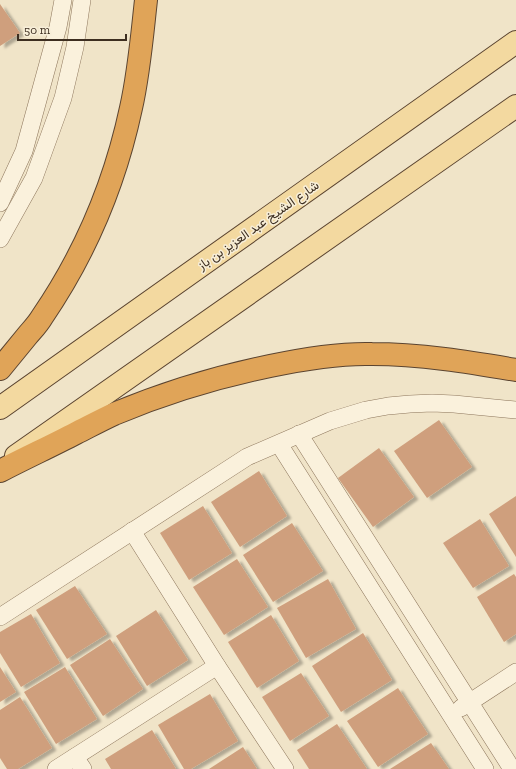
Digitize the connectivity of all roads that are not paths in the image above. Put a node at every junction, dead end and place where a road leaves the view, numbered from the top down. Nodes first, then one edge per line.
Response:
1 (62, 0) edge
2 (82, 0) edge
3 (146, 0) edge
4 (516, 42) edge
5 (516, 106) edge
6 (0, 203) edge
7 (0, 239) edge
8 (0, 369) edge
9 (516, 370) edge
10 (0, 408) edge
11 (516, 410) edge
12 (299, 434) junction
13 (279, 444) junction
14 (0, 467) edge
15 (0, 471) edge
16 (132, 532) junction
17 (0, 617) edge
18 (217, 666) junction
19 (516, 672) edge
20 (470, 702) junction
21 (451, 715) junction
22 (79, 763) edge
23 (56, 769) edge
24 (285, 769) edge
25 (485, 769) edge
26 (512, 769) edge

1 - 6 street
2 - 7 street
3 - 8 highway
4 - 10 main road, شارع الشيخ عبد العزيز بن باز
5 - 14 main road
9 - 15 highway
11 - 12 street
12 - 13 street
12 - 20 street
13 - 16 street
13 - 21 street
16 - 17 street
16 - 18 street
18 - 22 street
18 - 24 street
19 - 20 street
20 - 21 street
20 - 26 street
21 - 25 street
22 - 23 street

